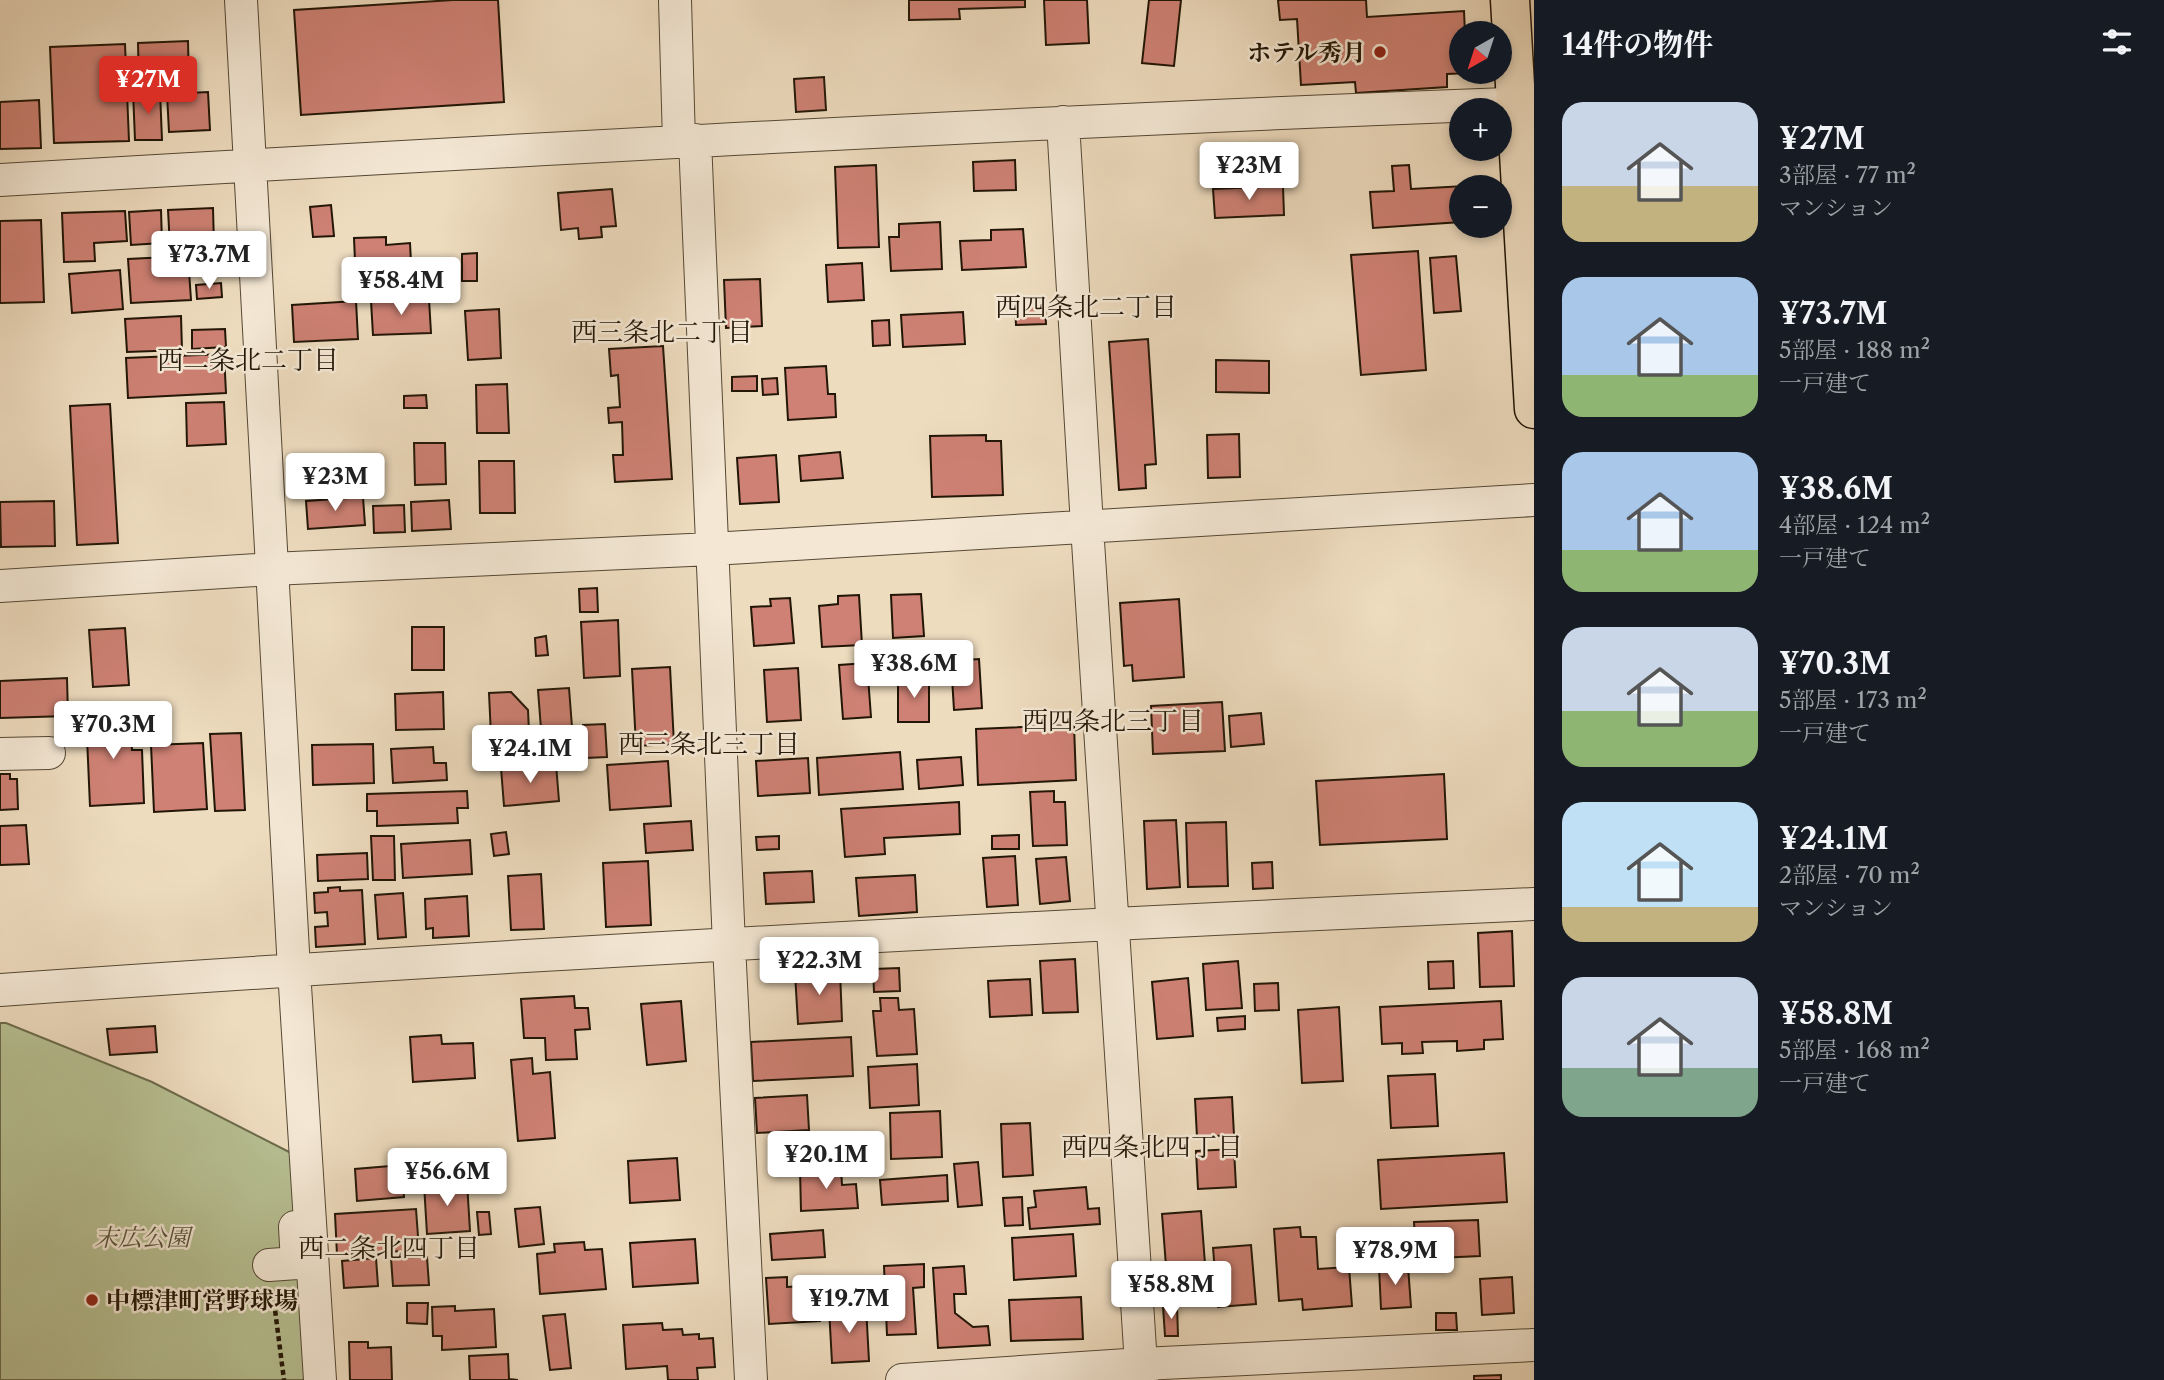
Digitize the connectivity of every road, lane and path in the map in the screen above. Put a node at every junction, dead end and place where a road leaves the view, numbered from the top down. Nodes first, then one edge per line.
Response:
1 (240, 0) edge
2 (675, 0) edge
3 (1510, 0) edge
4 (1525, 104) edge
5 (1063, 122) junction
6 (687, 141) junction
7 (249, 165) junction
8 (0, 180) edge
9 (1533, 365) edge
10 (1534, 410) edge
11 (1534, 500) edge
12 (1087, 526) junction
13 (712, 548) junction
14 (271, 569) junction
15 (0, 586) edge
16 (49, 753) dead end
17 (0, 754) edge
18 (1534, 904) edge
19 (1114, 923) junction
20 (729, 946) junction
21 (286, 970) junction
22 (0, 990) edge
23 (269, 1265) joint
24 (1534, 1345) edge
25 (1142, 1372) edge
26 (942, 1379) edge
27 (284, 1380) edge
28 (320, 1380) edge
29 (751, 1380) edge
30 (902, 1380) edge

1 - 7 street
2 - 6 street
3 - 4 main road
4 - 5 street
4 - 9 main road
5 - 6 street
5 - 12 street
6 - 7 street
6 - 13 street
7 - 8 street
7 - 14 street
9 - 10 main road
11 - 12 street
12 - 13 street
12 - 19 street
13 - 14 street
13 - 20 street
14 - 15 street
14 - 21 street
16 - 17 street
18 - 19 street
19 - 20 street
19 - 25 street
20 - 21 street
20 - 29 street
21 - 22 street
21 - 23 street
21 - 28 street
23 - 27 path
24 - 25 street
25 - 26 street
26 - 30 street

